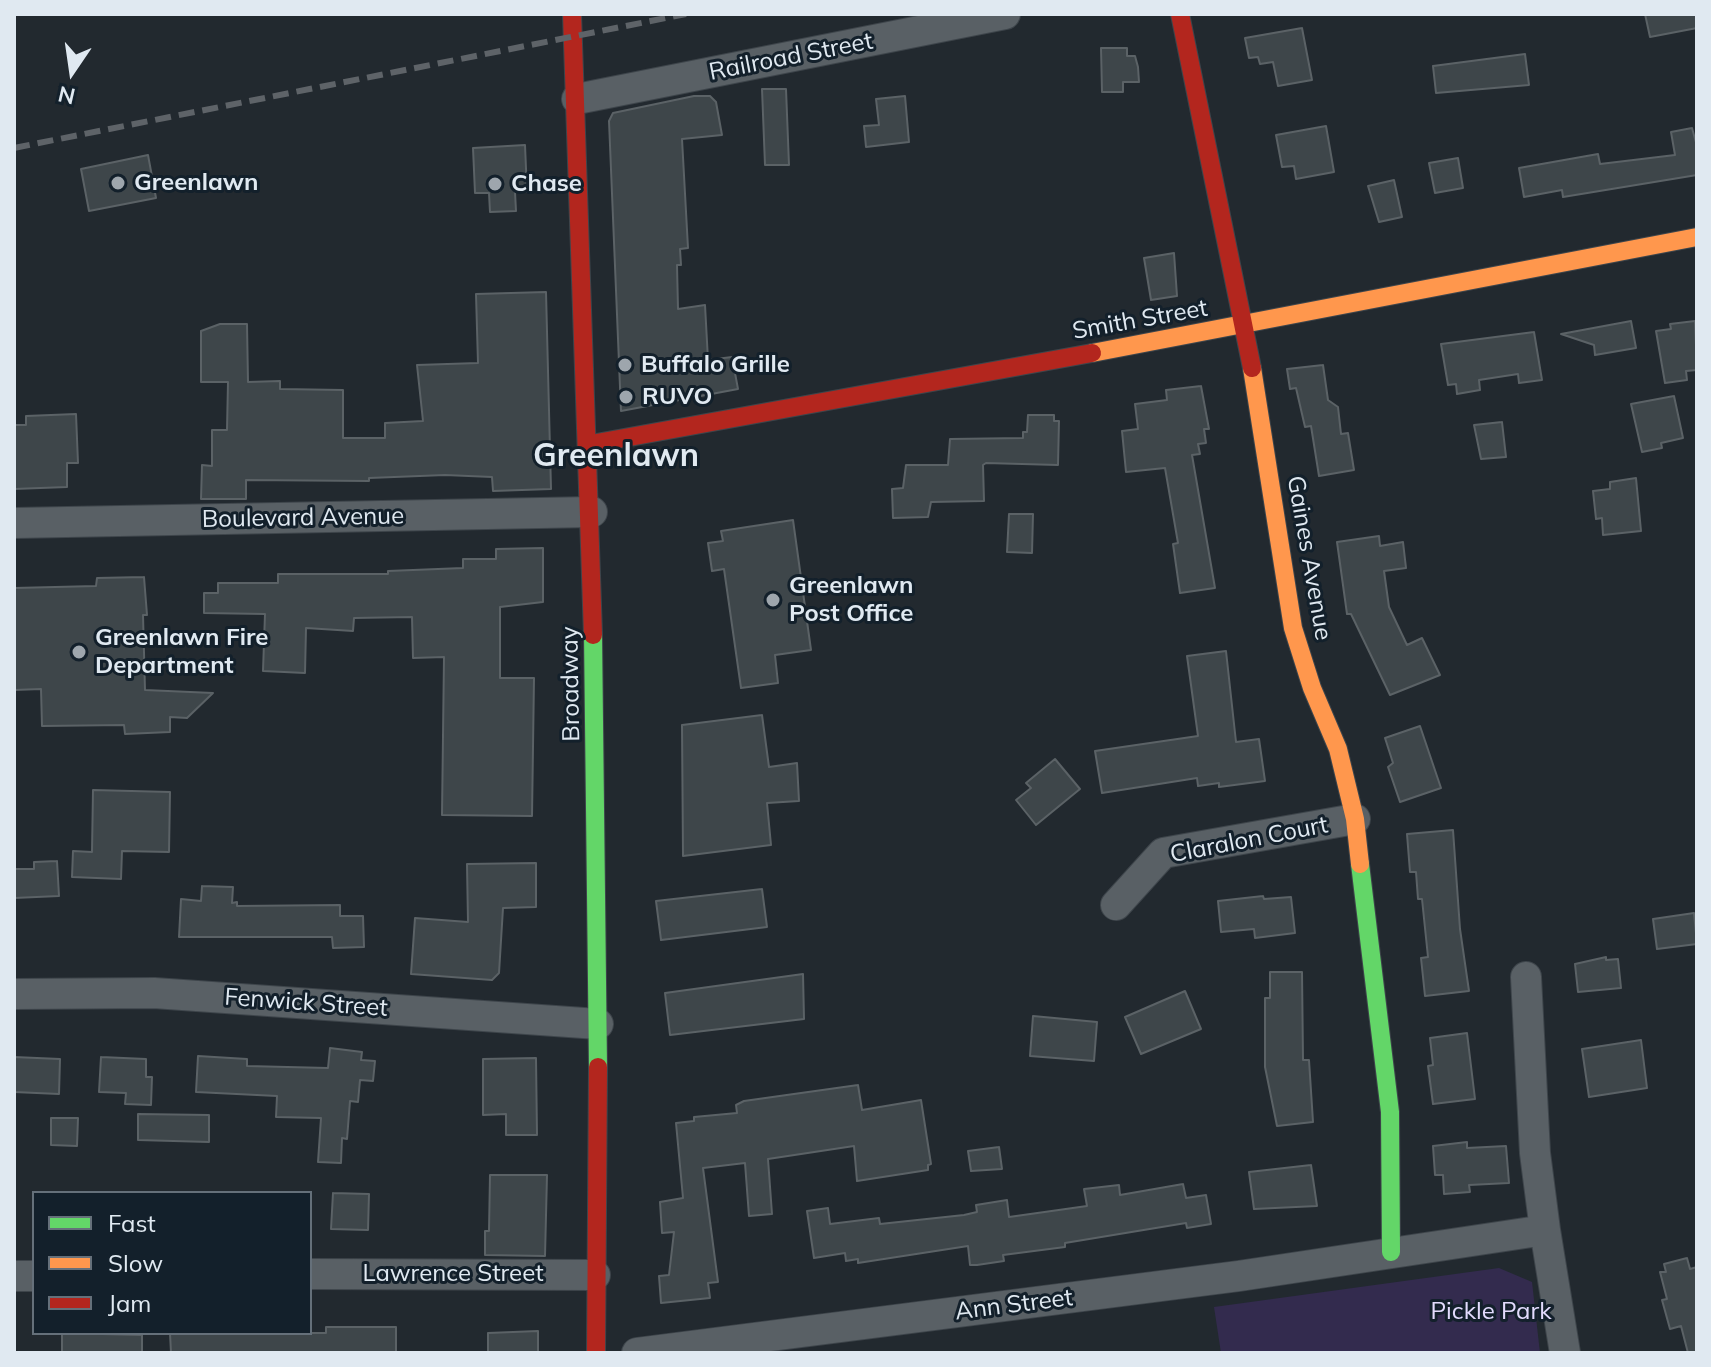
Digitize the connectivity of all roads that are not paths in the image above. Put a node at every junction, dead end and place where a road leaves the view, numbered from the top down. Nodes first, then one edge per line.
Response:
1 (572, 14) edge
2 (1005, 14) edge
3 (1180, 14) edge
4 (577, 99) junction
5 (1697, 237) edge
6 (1245, 325) junction
7 (591, 444) junction
8 (592, 512) junction
9 (14, 523) edge
10 (1355, 819) junction
11 (1116, 905) dead end
12 (1526, 977) dead end
13 (14, 994) edge
14 (598, 1024) junction
15 (1545, 1230) junction
16 (1391, 1252) junction
17 (312, 1274) edge
18 (595, 1275) junction
19 (596, 1353) edge
20 (637, 1353) edge
21 (1565, 1353) edge

1 - 4 street, Broadway
2 - 4 street, Railroad Street
3 - 6 street, Gaines Avenue
4 - 7 street, Broadway
5 - 6 street, Smith Street
6 - 7 street, Smith Street
6 - 10 street, Gaines Avenue
7 - 8 street, Broadway
8 - 9 street, Boulevard Avenue
8 - 14 street, Broadway
10 - 11 street, Claralon Court
10 - 16 street, Gaines Avenue
12 - 15 street
13 - 14 street, Fenwick Street
14 - 18 street, Broadway
15 - 16 street, Ann Street
15 - 21 street
16 - 20 street, Ann Street
17 - 18 street, Lawrence Street
18 - 19 street, Broadway

